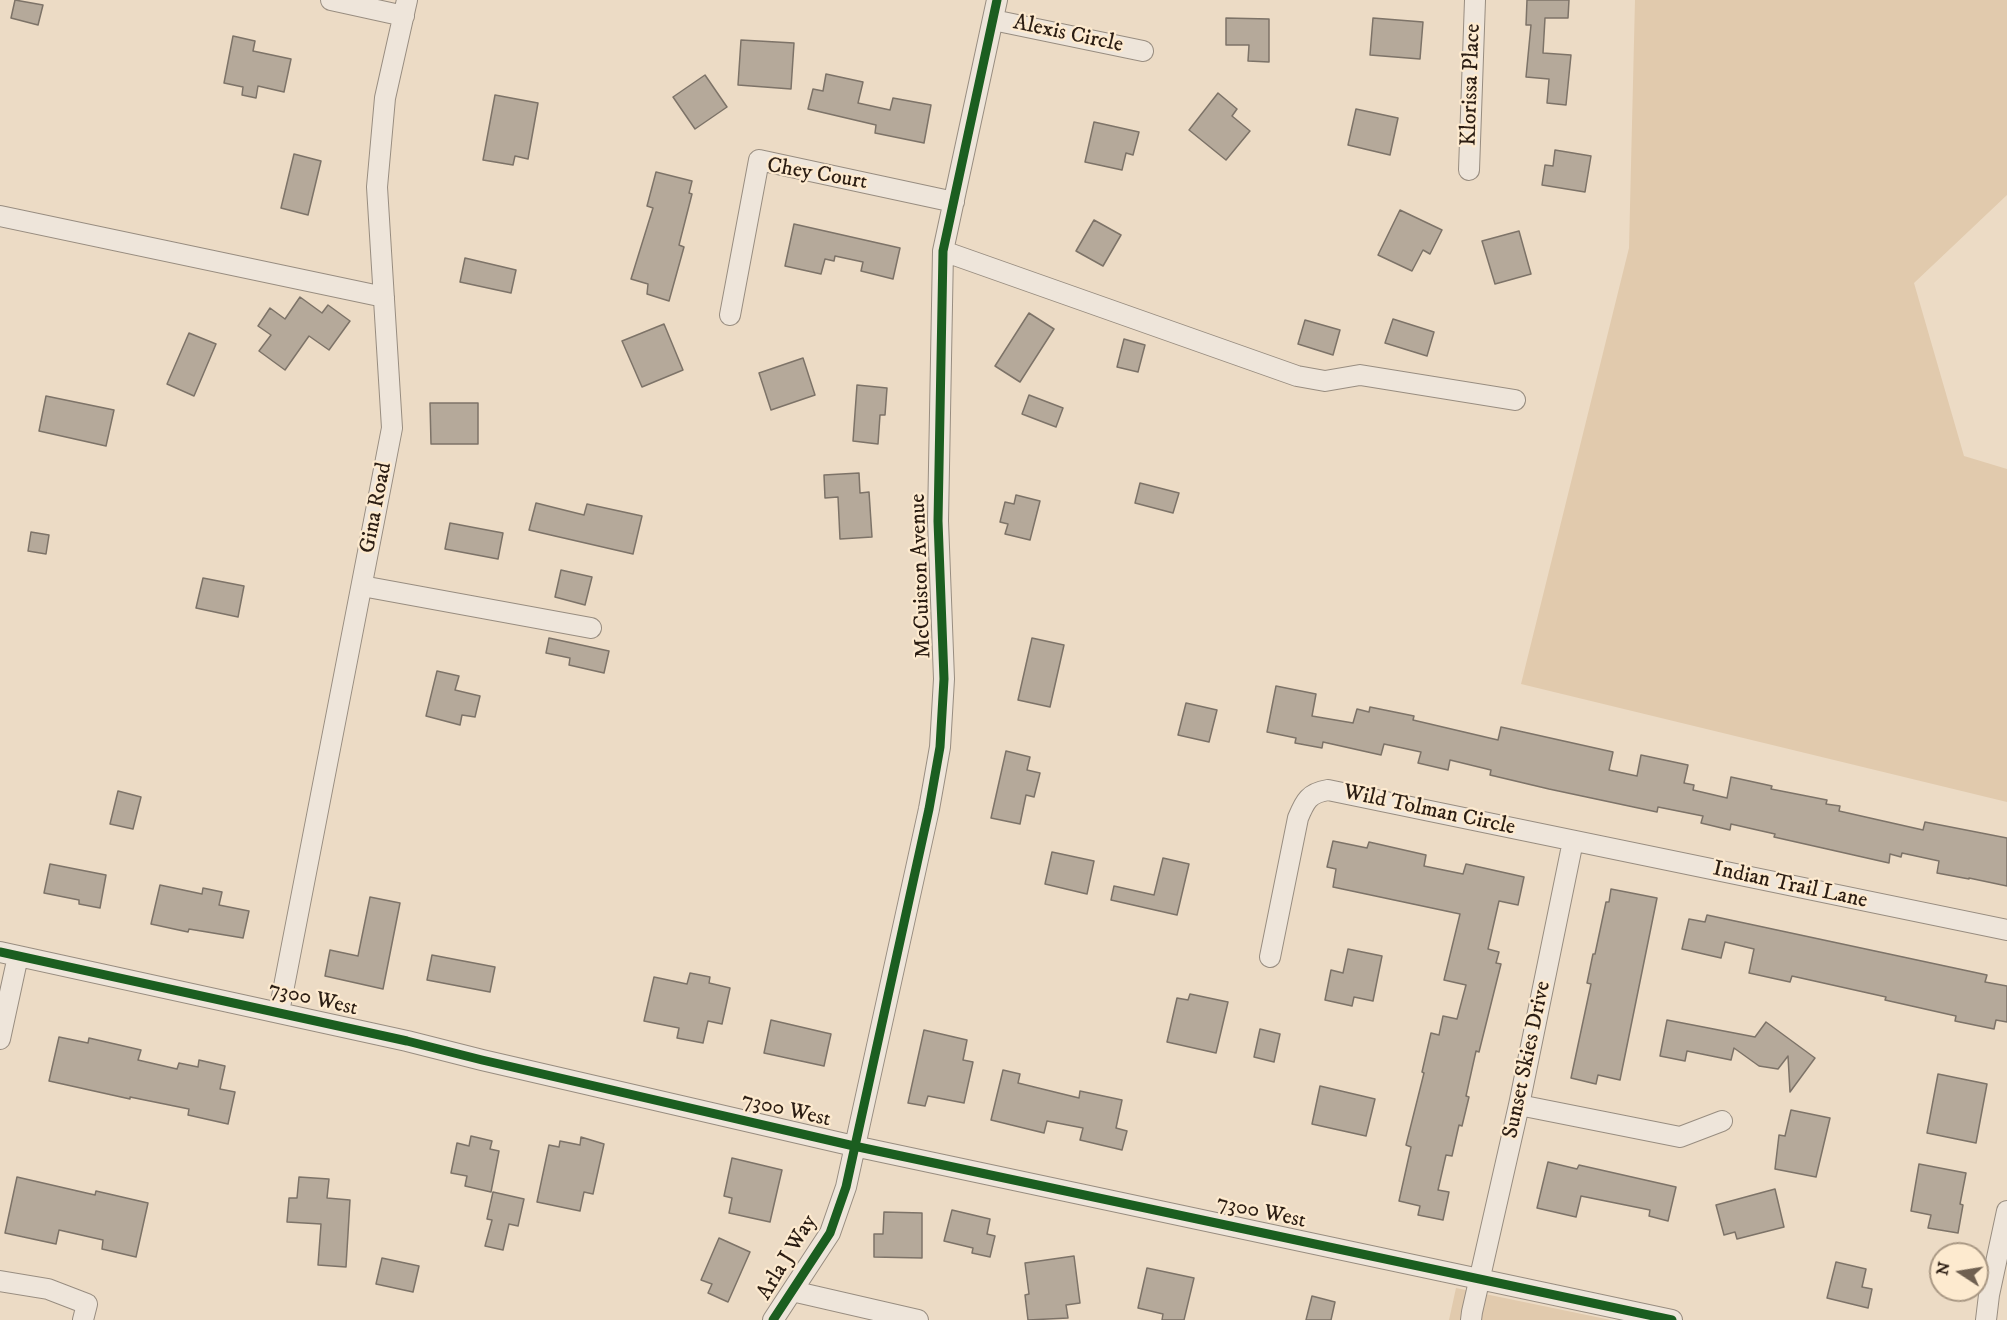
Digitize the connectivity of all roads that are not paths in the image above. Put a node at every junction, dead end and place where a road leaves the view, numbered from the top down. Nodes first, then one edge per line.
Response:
1 (331, 0) edge
2 (997, 0) edge
3 (1475, 0) edge
4 (406, 8) edge
5 (993, 20) junction
6 (1143, 51) dead end
7 (1469, 170) dead end
8 (954, 201) junction
9 (0, 216) edge
10 (943, 251) junction
11 (384, 297) junction
12 (730, 315) dead end
13 (1515, 400) dead end
14 (362, 586) junction
15 (591, 628) dead end
16 (1573, 842) junction
17 (2007, 930) edge
18 (9, 954) edge
19 (1270, 957) dead end
20 (279, 1012) junction
21 (0, 1039) edge
22 (1519, 1105) junction
23 (1722, 1121) dead end
24 (854, 1146) junction
25 (2007, 1210) edge
26 (1480, 1278) junction
27 (0, 1281) edge
28 (792, 1291) junction
29 (1638, 1316) edge
30 (83, 1320) edge
31 (773, 1320) edge
32 (918, 1320) edge
33 (1471, 1320) edge
34 (1672, 1320) edge
35 (1986, 1320) edge

1 - 4 street
2 - 5 street, McCuiston Avenue
3 - 7 street, Klorissa Place
4 - 11 street, Gina Road
5 - 6 street, Alexis Circle
5 - 8 street, McCuiston Avenue
8 - 10 street, McCuiston Avenue
8 - 12 street, Chey Court
9 - 11 street
10 - 13 street
10 - 24 street, McCuiston Avenue
11 - 14 street, Gina Road
14 - 15 street
14 - 20 street, Gina Road
16 - 17 street, Indian Trail Lane
16 - 19 street, Wild Tolman Circle
16 - 22 street, Sunset Skies Drive
18 - 20 street, 7300 West
18 - 21 street
20 - 24 street, 7300 West
22 - 23 street
22 - 26 street, Sunset Skies Drive
24 - 26 street, 7300 West
24 - 28 street, Arla J Way
25 - 35 street
26 - 29 street, 7300 West
26 - 33 street, Sunset Skies Drive
27 - 30 street
28 - 31 street, Arla J Way
28 - 32 street
29 - 34 street, 7300 West

